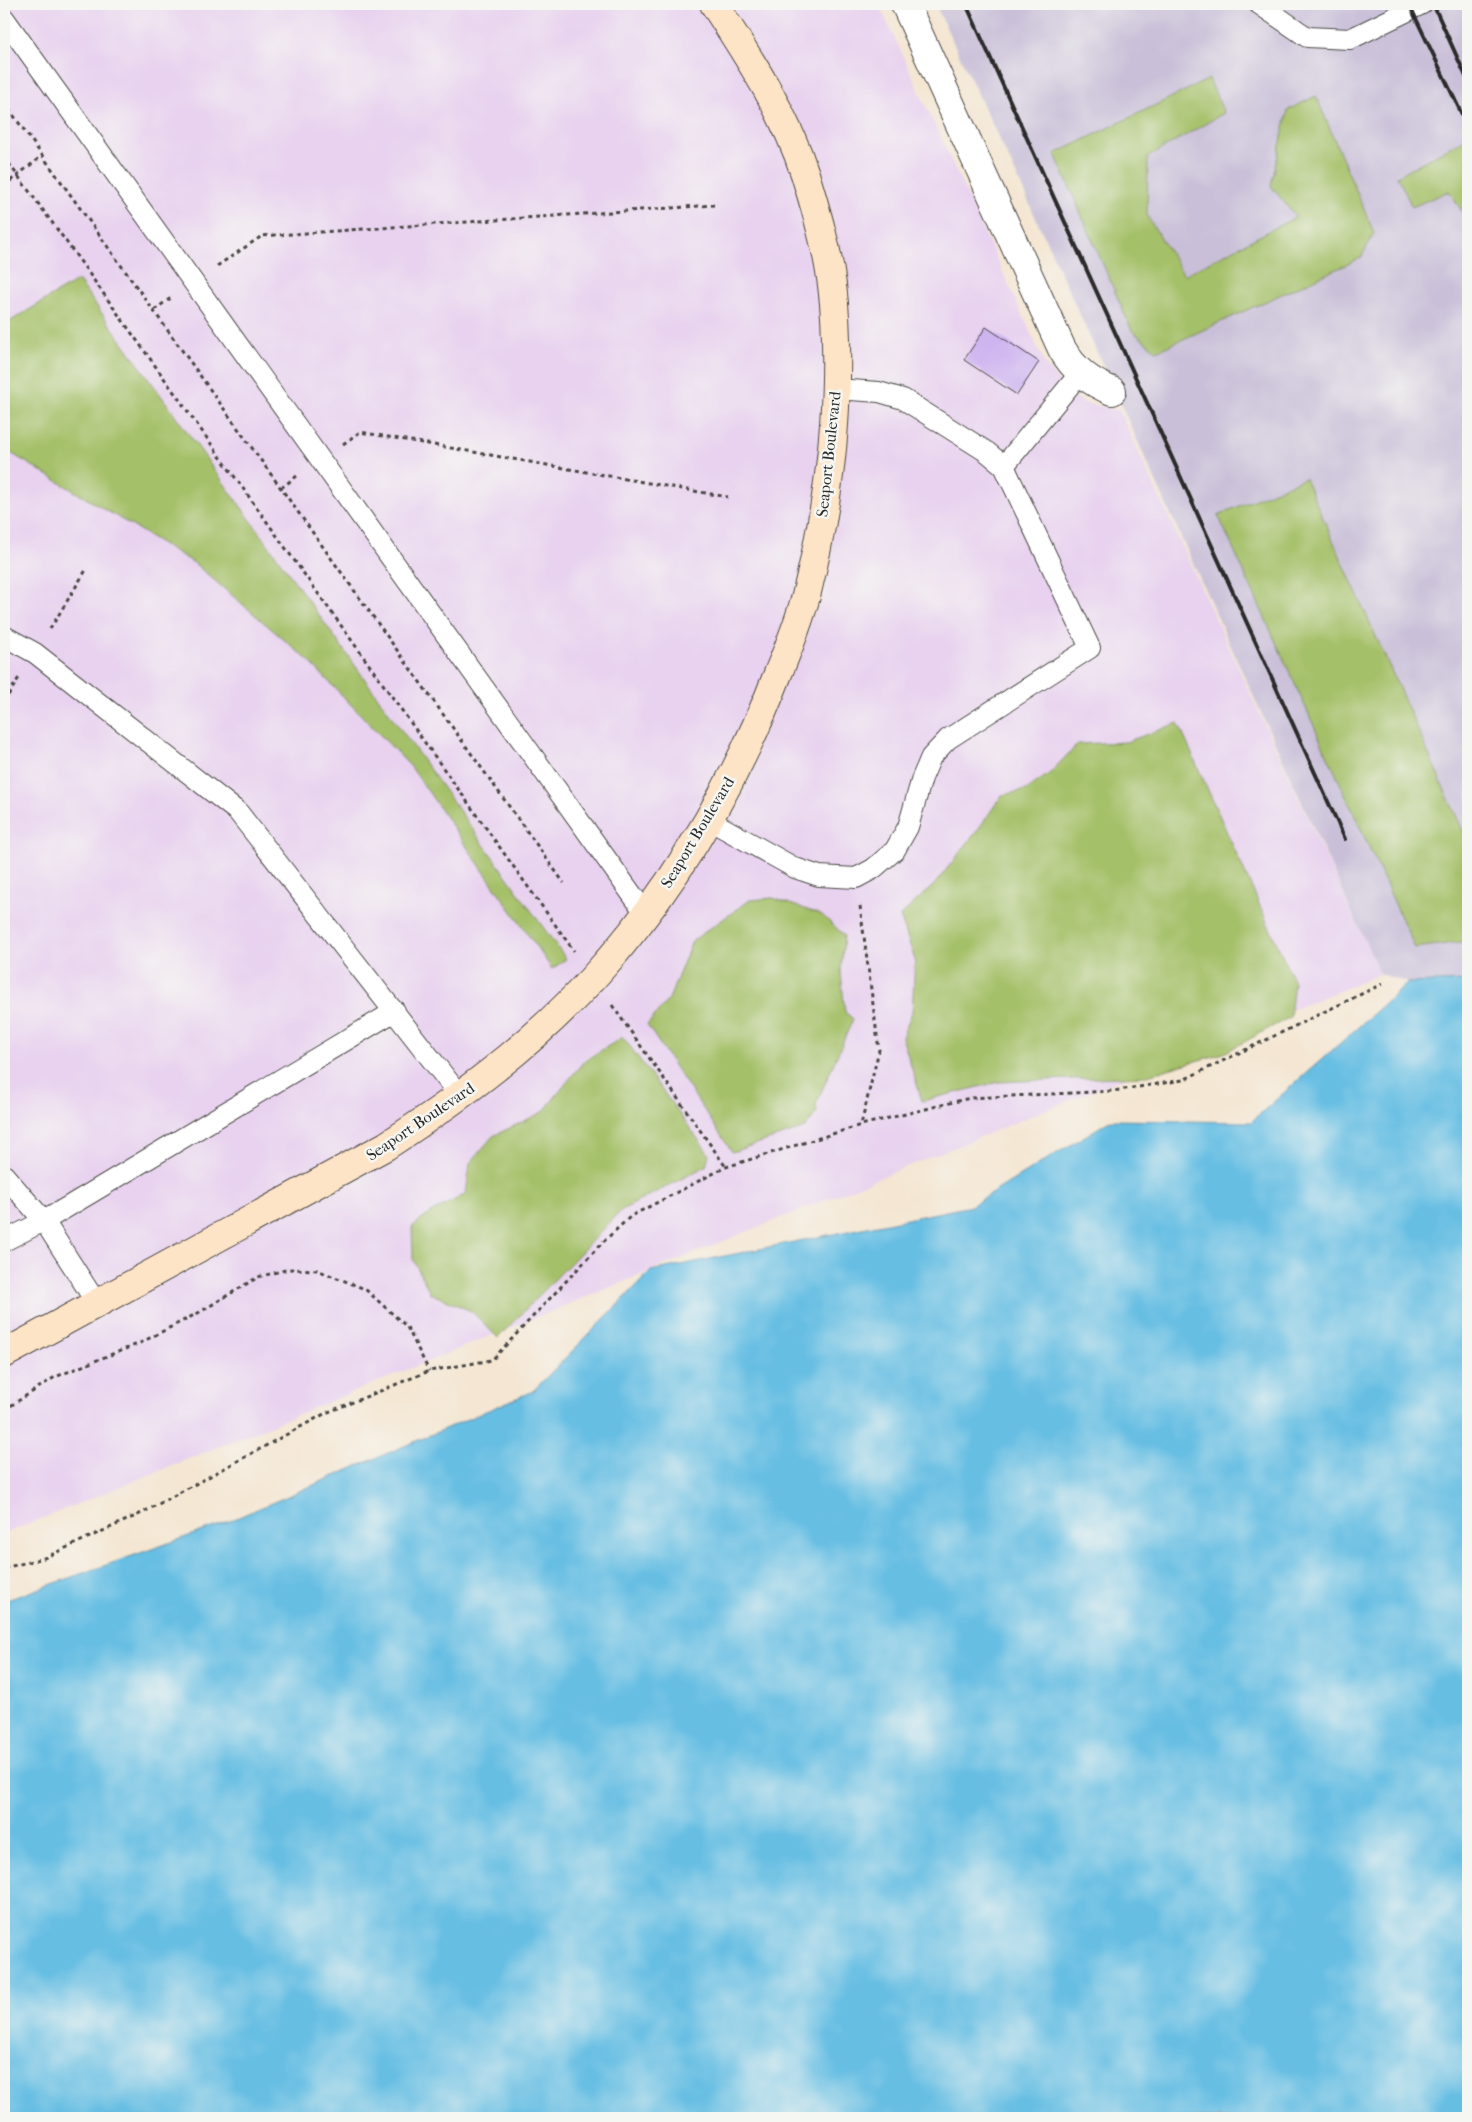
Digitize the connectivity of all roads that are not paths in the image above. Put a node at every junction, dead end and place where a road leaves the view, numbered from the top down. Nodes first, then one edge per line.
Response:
1 (714, 4) edge
2 (905, 4) edge
3 (1259, 4) edge
4 (1422, 4) edge
5 (4, 18) edge
6 (1080, 373) junction
7 (836, 389) junction
8 (1112, 391) dead end
9 (1004, 466) junction
10 (4, 636) edge
11 (709, 820) junction
12 (646, 914) junction
13 (395, 1011) junction
14 (460, 1096) junction
15 (4, 1174) edge
16 (44, 1221) junction
17 (4, 1241) edge
18 (97, 1304) junction
19 (4, 1354) edge

1 - 7 main road, Seaport Boulevard
2 - 6 street
3 - 4 lane
5 - 12 lane
6 - 8 street
6 - 9 lane
7 - 9 lane
7 - 11 main road, Seaport Boulevard
9 - 11 lane
10 - 13 lane
11 - 12 main road, Seaport Boulevard
12 - 14 main road, Seaport Boulevard
13 - 14 lane
13 - 16 lane
14 - 18 main road, Seaport Boulevard
15 - 16 lane
16 - 17 lane
16 - 18 lane
18 - 19 main road, Seaport Boulevard

